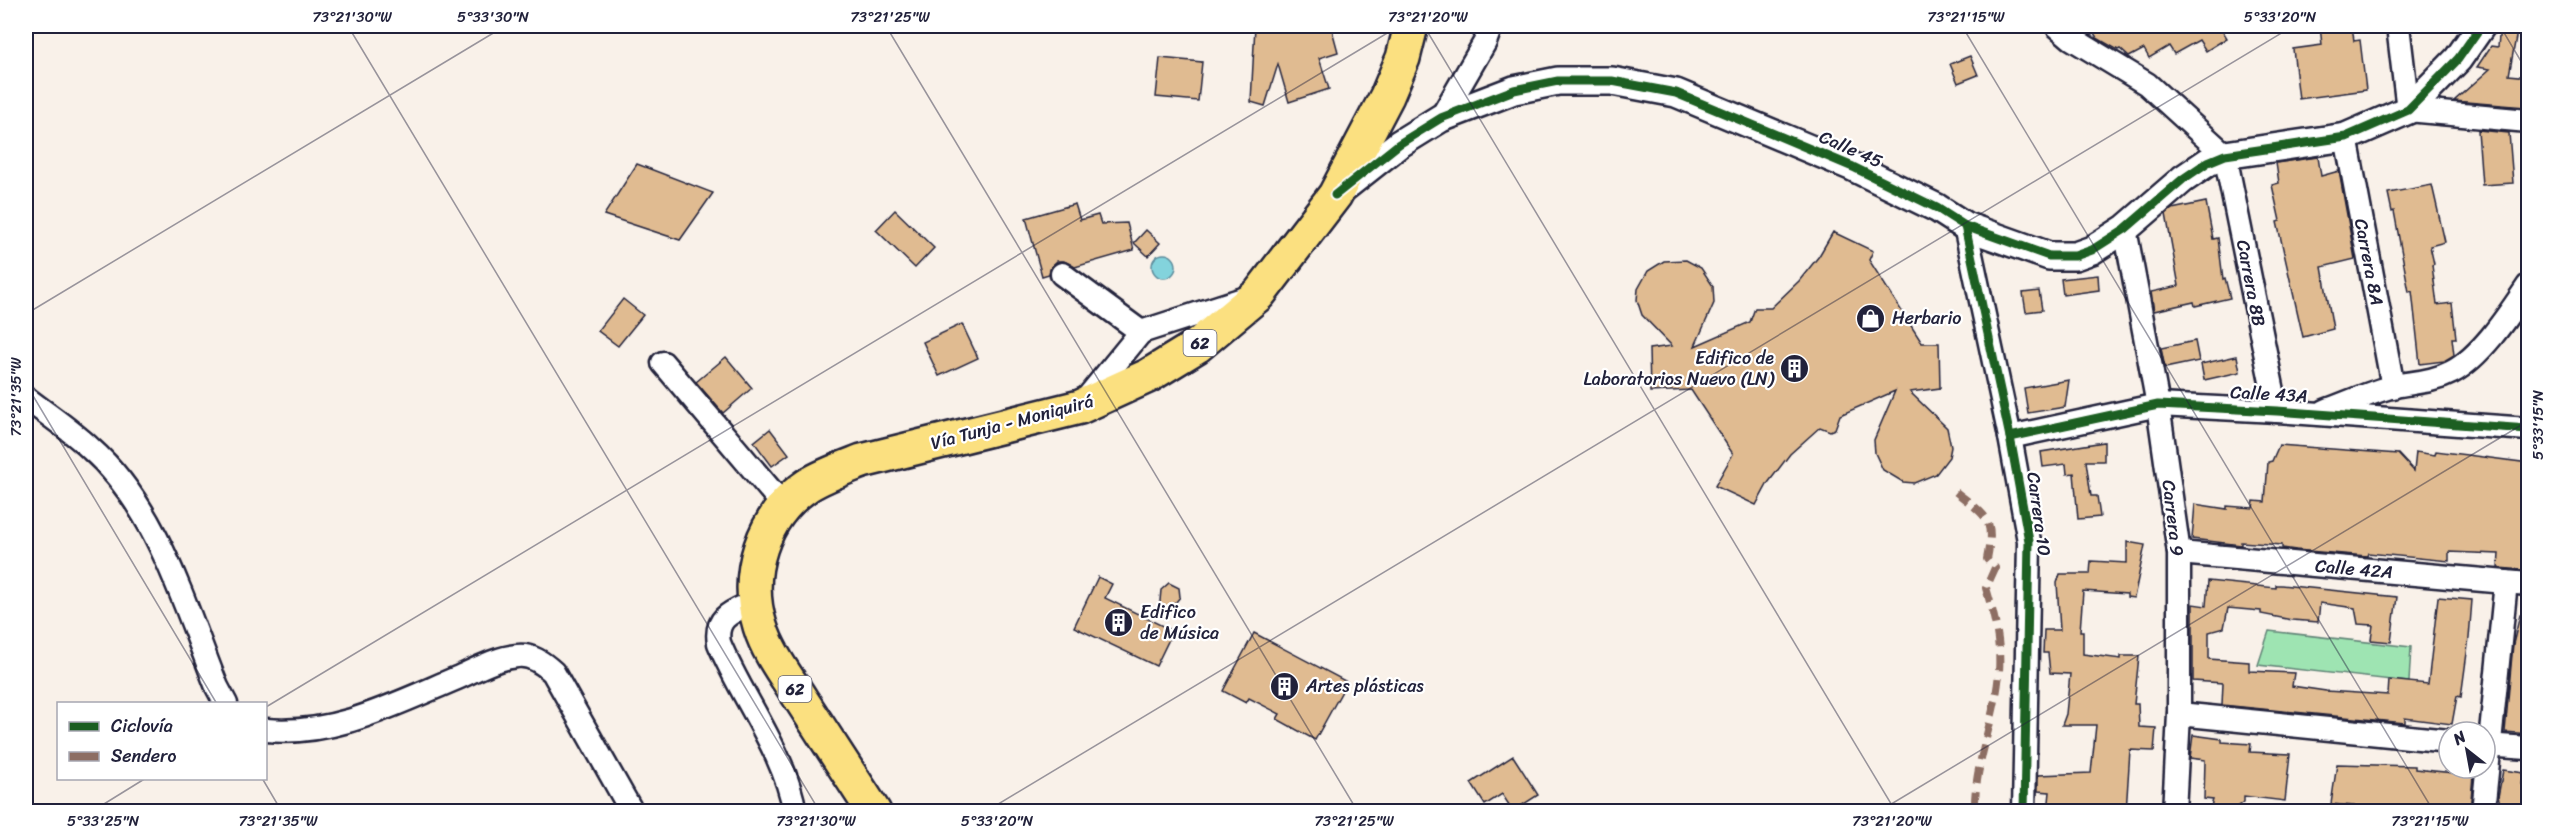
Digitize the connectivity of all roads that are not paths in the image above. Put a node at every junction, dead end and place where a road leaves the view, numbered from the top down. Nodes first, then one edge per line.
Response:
1 (1410, 26) edge
2 (1491, 26) edge
3 (2057, 26) edge
4 (2398, 26) edge
5 (2481, 26) edge
6 (2408, 110) junction
7 (1441, 118) junction
8 (2529, 121) edge
9 (2346, 137) junction
10 (2225, 154) junction
11 (1335, 195) junction
12 (1965, 226) junction
13 (2125, 229) junction
14 (1062, 274) dead end
15 (2529, 286) edge
16 (1259, 294) junction
17 (1141, 332) junction
18 (663, 363) dead end
19 (2393, 387) junction
20 (26, 398) edge
21 (2158, 405) junction
22 (1080, 407) junction
23 (2277, 411) junction
24 (2318, 414) junction
25 (2529, 429) edge
26 (2010, 436) junction
27 (784, 506) junction
28 (2180, 553) junction
29 (2506, 582) junction
30 (2529, 584) edge
31 (754, 602) junction
32 (225, 702) edge
33 (2179, 714) junction
34 (2491, 720) edge
35 (267, 730) edge
36 (2437, 740) edge
37 (2497, 746) edge
38 (2529, 748) edge
39 (2485, 780) edge
40 (632, 812) edge
41 (795, 812) edge
42 (874, 812) edge
43 (2024, 812) edge
44 (2174, 812) edge
45 (2483, 812) edge

1 - 11 main road, Vía Tunja - Moniquirá / 62
2 - 7 street
3 - 10 street
4 - 6 street
5 - 6 street
6 - 8 street
6 - 9 street, Calle 45
7 - 11 street, Calle 45
7 - 12 street, Calle 45
9 - 10 street, Calle 45
9 - 19 street, Carrera 8A
10 - 13 street, Calle 45
10 - 23 street, Carrera 8B
11 - 16 main road, Vía Tunja - Moniquirá / 62
12 - 13 street, Calle 45
12 - 26 street, Carrera 10
13 - 21 street, Carrera 9
14 - 17 street
15 - 19 street
16 - 17 street
16 - 22 main road, Vía Tunja - Moniquirá / 62
17 - 22 street
18 - 27 street
19 - 24 street
20 - 32 street
21 - 23 street, Calle 43A
21 - 26 street, Calle 43A
21 - 28 street, Carrera 9
22 - 27 main road, Vía Tunja - Moniquirá / 62
23 - 24 street, Calle 43A
24 - 25 street, Calle 43A
26 - 43 street, Carrera 10
27 - 31 main road, Vía Tunja - Moniquirá / 62
28 - 29 street, Calle 42A
28 - 33 street, Carrera 9
29 - 30 street, Calle 42A
29 - 34 street
31 - 41 street
31 - 42 main road, Vía Tunja - Moniquirá / 62
33 - 36 street
33 - 44 street, Carrera 9
35 - 40 street
37 - 38 street
39 - 45 street

